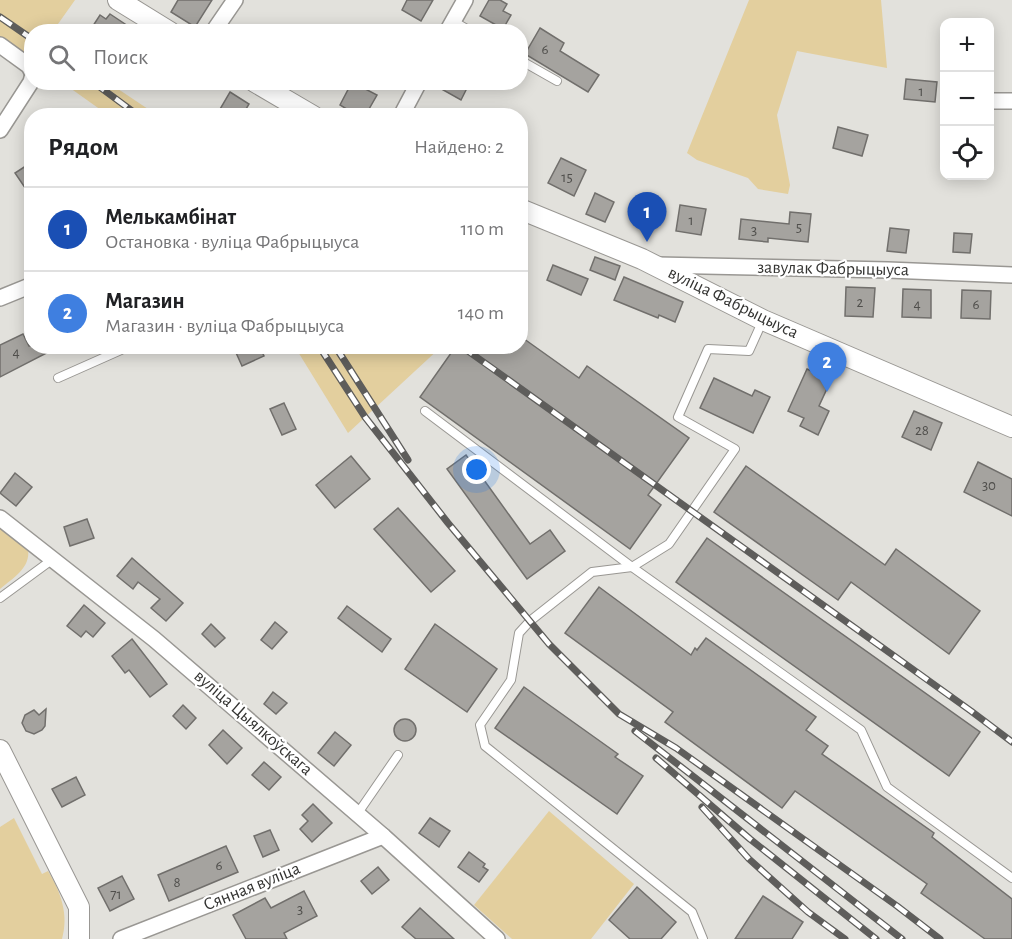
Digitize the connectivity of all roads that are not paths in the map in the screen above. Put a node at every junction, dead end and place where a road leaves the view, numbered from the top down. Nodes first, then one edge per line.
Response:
1 (118, 0) edge
2 (236, 0) edge
3 (465, 0) edge
4 (157, 24) edge
5 (219, 24) edge
6 (451, 24) edge
7 (0, 45) edge
8 (24, 62) edge
9 (528, 65) edge
10 (557, 81) dead end
11 (26, 90) edge
12 (269, 90) edge
13 (415, 90) edge
14 (994, 101) edge
15 (1012, 101) edge
16 (300, 108) edge
17 (404, 108) edge
18 (0, 130) edge
19 (528, 212) edge
20 (654, 265) junction
21 (1012, 275) edge
22 (24, 288) edge
23 (0, 298) edge
24 (763, 320) junction
25 (112, 354) edge
26 (58, 378) dead end
27 (425, 411) dead end
28 (1012, 427) edge
29 (0, 518) edge
30 (53, 559) junction
31 (632, 567) junction
32 (0, 598) edge
33 (0, 750) edge
34 (398, 755) dead end
35 (358, 813) junction
36 (383, 836) junction
37 (1012, 878) edge
38 (80, 939) edge
39 (90, 939) edge
40 (121, 939) edge
41 (497, 939) edge
42 (703, 939) edge

1 - 4 street
2 - 5 street
3 - 6 street
7 - 8 street
9 - 10 lane
11 - 18 street
12 - 16 street
13 - 17 street
14 - 15 street
19 - 20 street, вуліца Фабрыцыуса
20 - 21 street, завулак Фабрыцыуса
20 - 24 street, вуліца Фабрыцыуса
22 - 23 street
24 - 28 street, вуліца Фабрыцыуса
24 - 31 lane
25 - 26 lane
27 - 31 lane
29 - 30 street, вуліца Цыялкоўскага
30 - 32 lane
30 - 35 street, вуліца Цыялкоўскага
31 - 37 lane
31 - 42 lane
33 - 38 street
34 - 35 lane
35 - 36 street, вуліца Цыялкоўскага
36 - 40 street, Сянная вуліца
36 - 41 street, вуліца Цыялкоўскага
38 - 39 street

